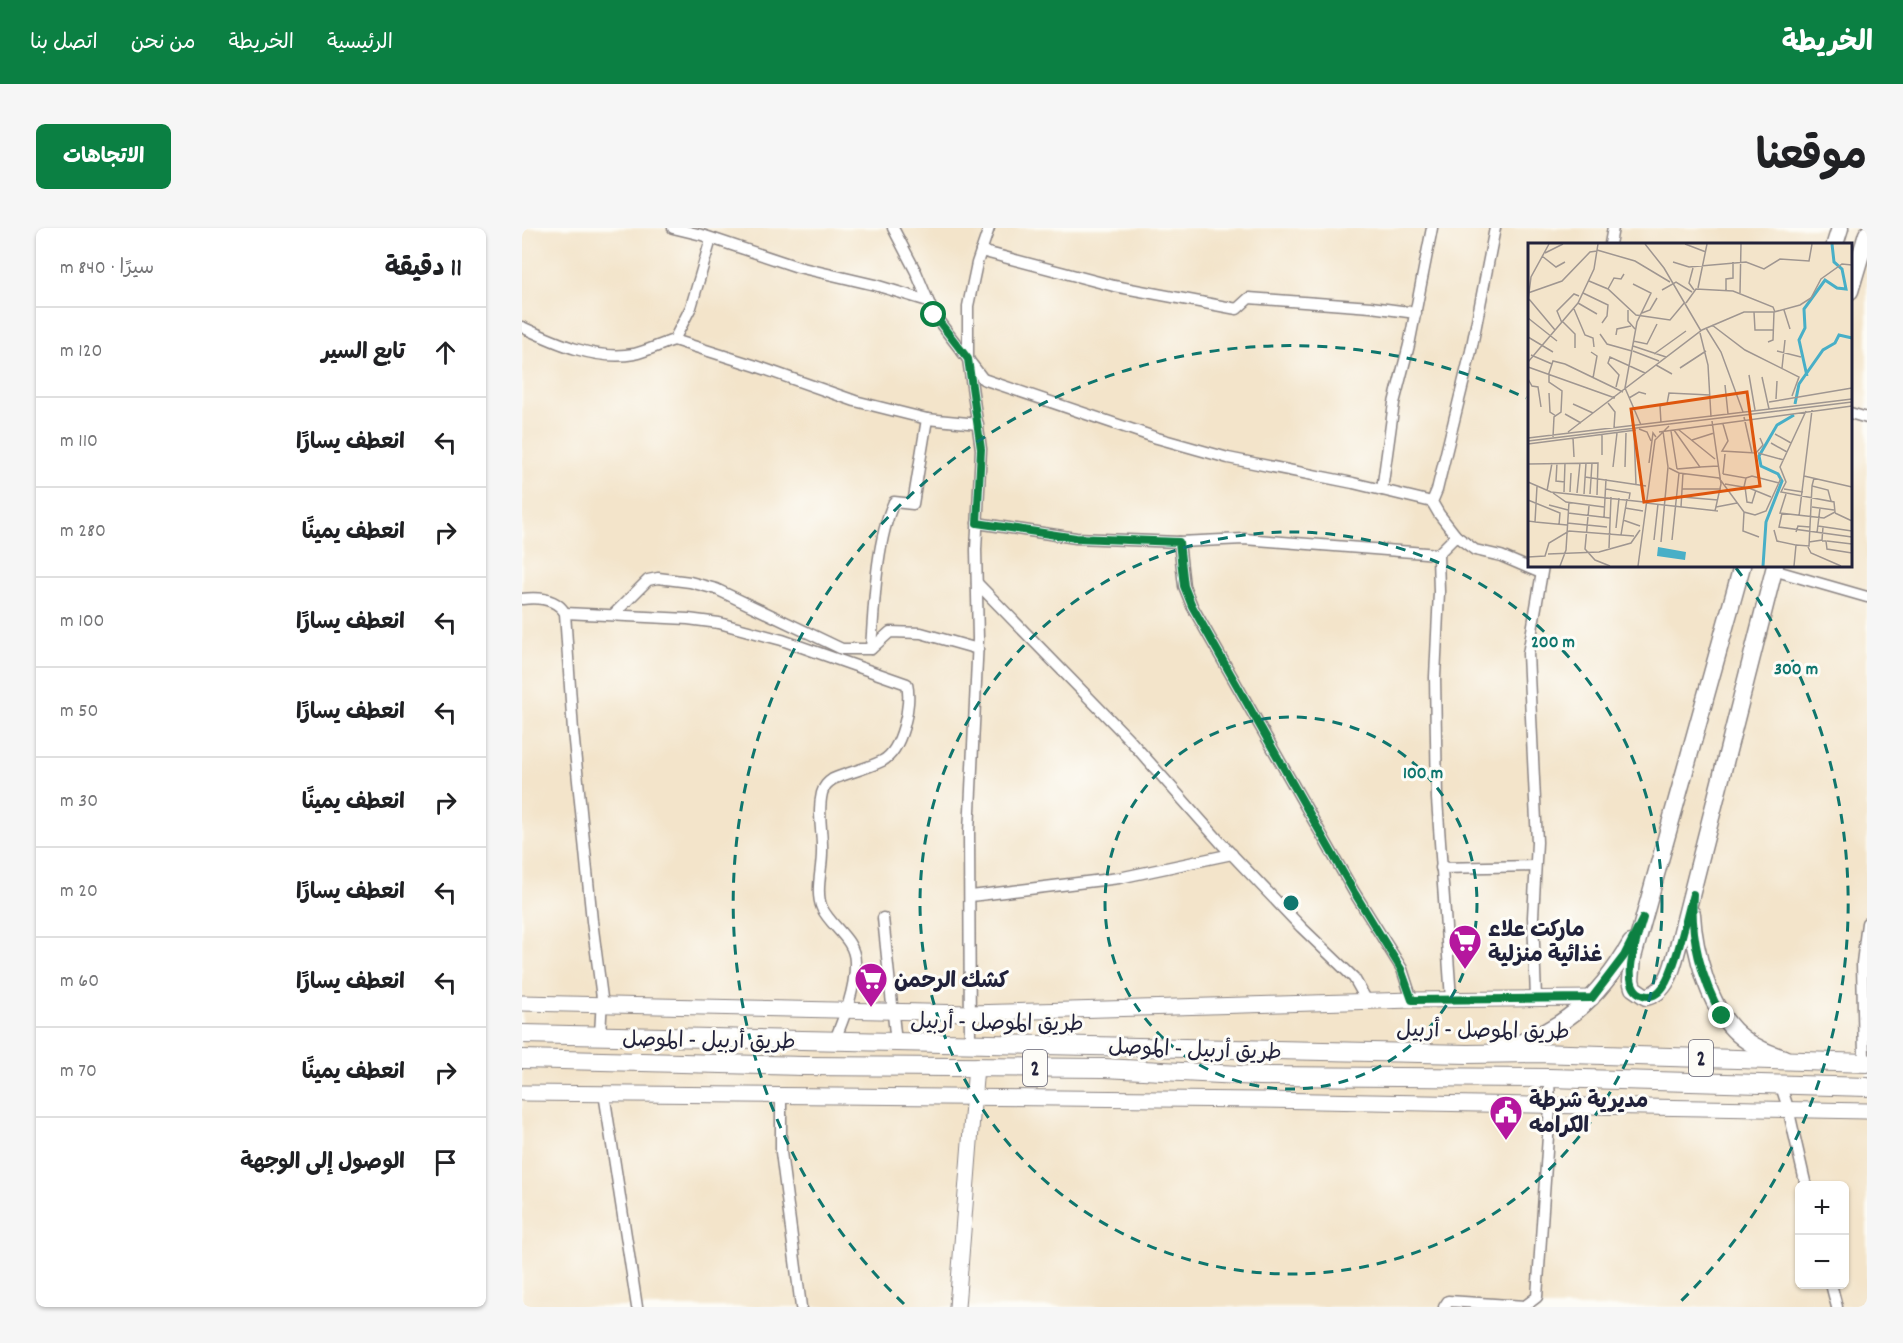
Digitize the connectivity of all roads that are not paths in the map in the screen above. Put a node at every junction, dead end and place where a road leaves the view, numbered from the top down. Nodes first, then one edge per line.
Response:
1 (673, 228) edge
2 (893, 228) edge
3 (989, 228) edge
4 (1432, 228) edge
5 (1495, 228) edge
6 (1613, 228) edge
7 (1840, 228) edge
8 (705, 234) edge
9 (1867, 234) edge
10 (1610, 243) edge
11 (1835, 243) edge
12 (981, 251) junction
13 (1852, 287) edge
14 (928, 301) junction
15 (1416, 313) junction
16 (522, 327) edge
17 (674, 340) junction
18 (968, 359) junction
19 (1852, 413) edge
20 (1867, 418) edge
21 (927, 419) junction
22 (978, 424) junction
23 (1382, 490) junction
24 (1432, 502) junction
25 (977, 523) junction
26 (1456, 536) junction
27 (1179, 542) junction
28 (1438, 554) junction
29 (1528, 564) edge
30 (1742, 567) edge
31 (1774, 568) edge
32 (1542, 569) edge
33 (977, 583) junction
34 (1867, 597) edge
35 (522, 599) edge
36 (565, 613) junction
37 (614, 614) junction
38 (871, 649) junction
39 (978, 649) junction
40 (1232, 855) junction
41 (1535, 866) junction
42 (1441, 868) junction
43 (1693, 894) junction
44 (971, 896) junction
45 (883, 918) dead end
46 (1643, 918) junction
47 (1867, 923) edge
48 (1536, 998) junction
49 (1592, 998) junction
50 (1451, 999) junction
51 (1412, 1000) junction
52 (1367, 1001) junction
53 (522, 1003) edge
54 (602, 1005) junction
55 (846, 1010) junction
56 (893, 1011) junction
57 (970, 1013) junction
58 (522, 1034) edge
59 (600, 1035) junction
60 (834, 1041) junction
61 (896, 1043) junction
62 (970, 1043) junction
63 (1468, 1054) junction
64 (522, 1059) edge
65 (1866, 1059) edge
66 (1809, 1062) junction
67 (976, 1066) junction
68 (1549, 1078) junction
69 (1780, 1083) junction
70 (1867, 1087) edge
71 (522, 1093) edge
72 (604, 1093) junction
73 (781, 1096) junction
74 (975, 1098) junction
75 (1550, 1107) junction
76 (1788, 1108) junction
77 (1867, 1111) edge
78 (1805, 1181) edge
79 (1832, 1289) edge
80 (637, 1307) edge
81 (801, 1307) edge
82 (957, 1307) edge
83 (1444, 1307) edge
84 (1837, 1307) edge

1 - 8 street
2 - 14 street
3 - 12 street
4 - 15 street
5 - 24 street
6 - 10 street
7 - 11 main road
8 - 14 street
8 - 17 street
9 - 13 main road
12 - 15 street
12 - 18 street
14 - 18 street
15 - 23 street
16 - 17 street
17 - 21 street
18 - 22 street
18 - 23 street
19 - 20 street
21 - 22 street
21 - 38 street
22 - 25 street
23 - 24 street
24 - 26 street
25 - 27 street
25 - 33 street
26 - 28 street
26 - 29 street
27 - 28 street
27 - 51 street
28 - 42 street
30 - 46 main road
31 - 34 street
31 - 43 main road
32 - 41 street
33 - 39 street
33 - 40 street
35 - 36 street
36 - 37 street
36 - 54 street
37 - 38 street
37 - 55 street
38 - 39 street
39 - 44 street
40 - 44 street
40 - 52 street
41 - 42 street
41 - 48 street
42 - 50 street
43 - 46 main road
43 - 66 main road
44 - 57 street
45 - 56 street
46 - 49 main road
47 - 65 street
48 - 49 main road
48 - 50 main road
49 - 63 main road
50 - 51 main road
51 - 52 main road
52 - 57 main road
53 - 54 main road
54 - 55 main road
54 - 59 street
55 - 56 main road
55 - 60 street
56 - 57 main road
56 - 61 street
57 - 62 street
58 - 59 highway, طريق الموصل - أربيل / 2
59 - 60 highway, طريق الموصل - أربيل / 2
60 - 61 highway, طريق الموصل - أربيل / 2
61 - 62 highway, طريق الموصل - أربيل / 2
62 - 63 highway, طريق الموصل - أربيل / 2
63 - 66 highway, طريق الموصل - أربيل / 2
64 - 67 highway, طريق أربيل - الموصل / 2
65 - 66 highway, طريق الموصل - أربيل / 2
67 - 68 highway, طريق أربيل - الموصل / 2
67 - 74 main road
68 - 69 highway, طريق أربيل - الموصل / 2
68 - 75 street
69 - 70 highway, طريق أربيل - الموصل / 2
69 - 76 street
71 - 72 main road
72 - 73 main road
72 - 80 street
73 - 74 main road
73 - 81 street
74 - 75 main road
74 - 82 main road
75 - 76 main road
75 - 83 street
76 - 77 main road
76 - 78 street
79 - 84 street

